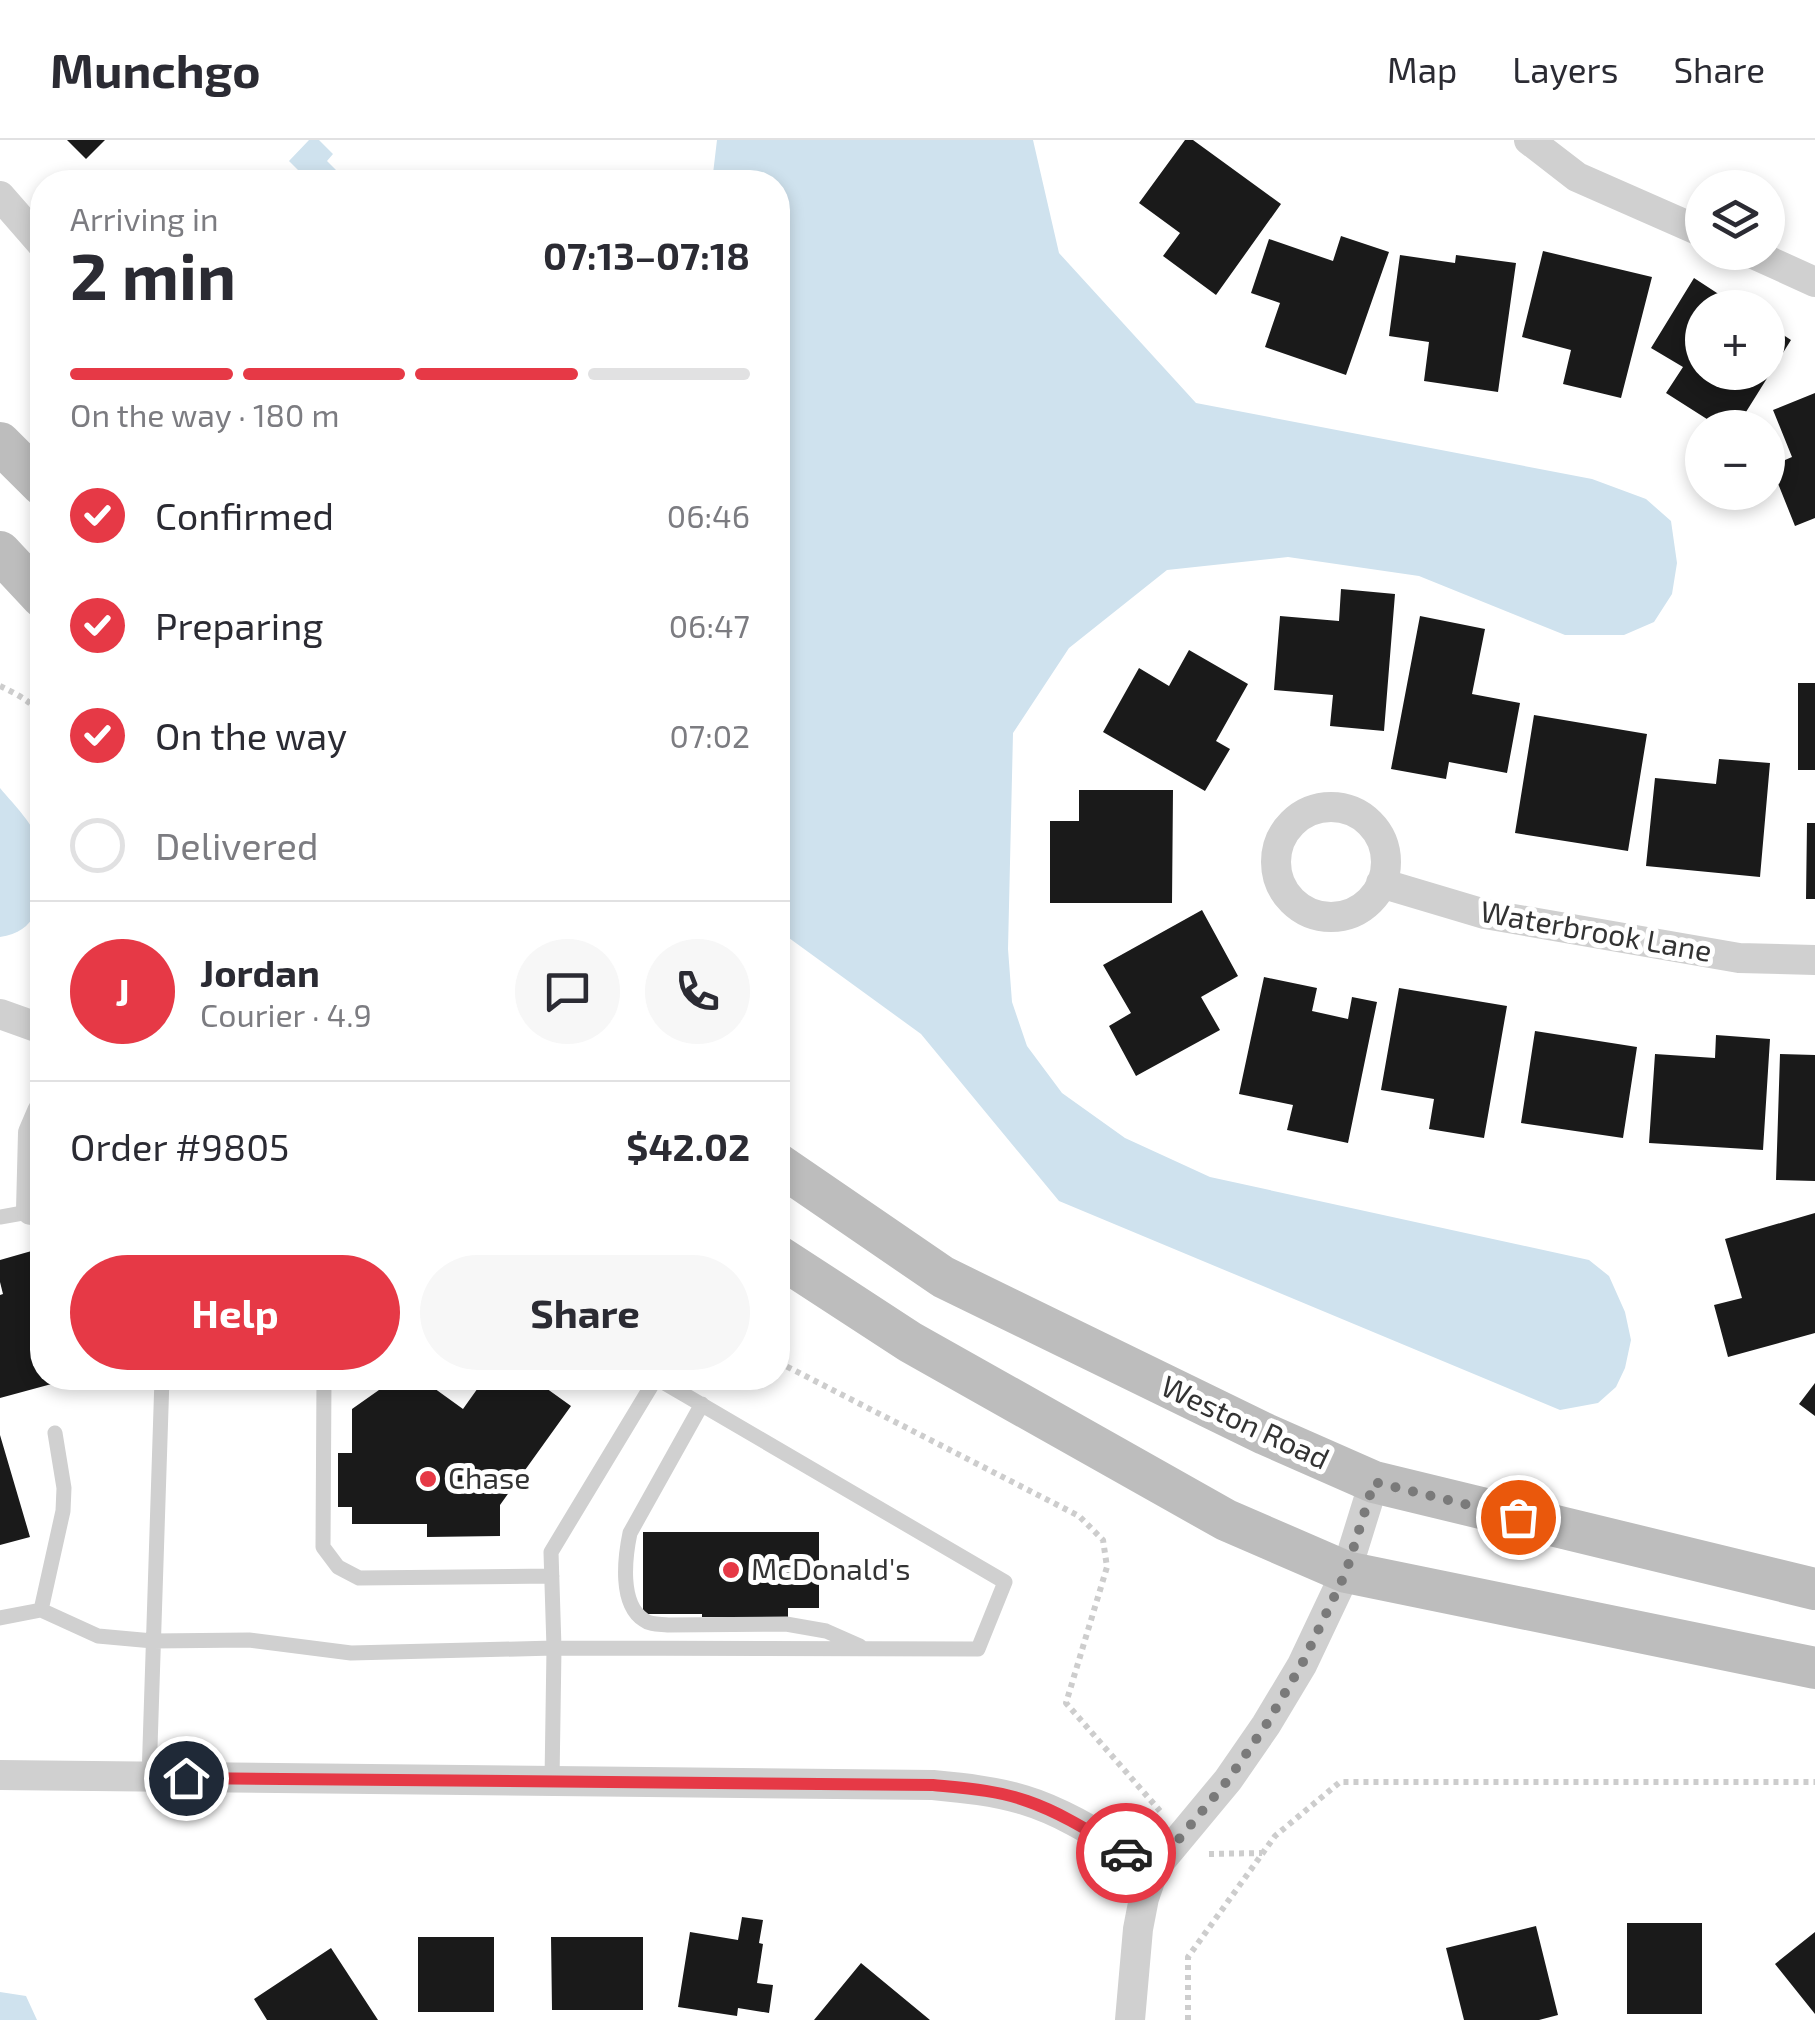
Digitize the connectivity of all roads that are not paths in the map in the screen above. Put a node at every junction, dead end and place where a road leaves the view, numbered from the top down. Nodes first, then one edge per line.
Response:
1 (1529, 140) edge
2 (0, 196) edge
3 (1685, 225) edge
4 (30, 230) edge
5 (1785, 268) edge
6 (1815, 282) edge
7 (0, 442) edge
8 (30, 473) edge
9 (0, 552) edge
10 (30, 584) edge
11 (1381, 883) dead end
12 (1815, 960) edge
13 (0, 1014) edge
14 (30, 1025) edge
15 (790, 1172) edge
16 (30, 1207) edge
17 (0, 1217) edge
18 (790, 1264) edge
19 (162, 1390) edge
20 (324, 1390) edge
21 (649, 1390) edge
22 (677, 1390) edge
23 (702, 1404) junction
24 (54, 1433) dead end
25 (1374, 1482) junction
26 (1346, 1572) junction
27 (552, 1576) junction
28 (1815, 1589) edge
29 (42, 1610) junction
30 (0, 1618) edge
31 (152, 1641) junction
32 (554, 1648) junction
33 (867, 1649) junction
34 (1815, 1668) edge
35 (0, 1775) edge
36 (149, 1778) junction
37 (552, 1781) junction
38 (1154, 1869) junction
39 (1130, 2020) edge

1 - 3 street
2 - 4 street
5 - 6 street
7 - 8 main road
9 - 10 main road
11 - 12 street, Waterbrook Lane
13 - 14 street
15 - 25 main road, Weston Road
16 - 17 lane
18 - 26 main road
19 - 31 lane
20 - 27 lane
21 - 27 lane
22 - 23 lane
23 - 33 lane
23 - 33 lane
24 - 29 lane
25 - 26 street
25 - 28 main road, Weston Road
26 - 34 main road
26 - 38 street
27 - 32 lane
29 - 30 lane
29 - 31 lane
31 - 32 lane
31 - 36 lane
32 - 33 lane
32 - 37 lane
35 - 36 street
36 - 37 street
37 - 38 street
38 - 39 street

